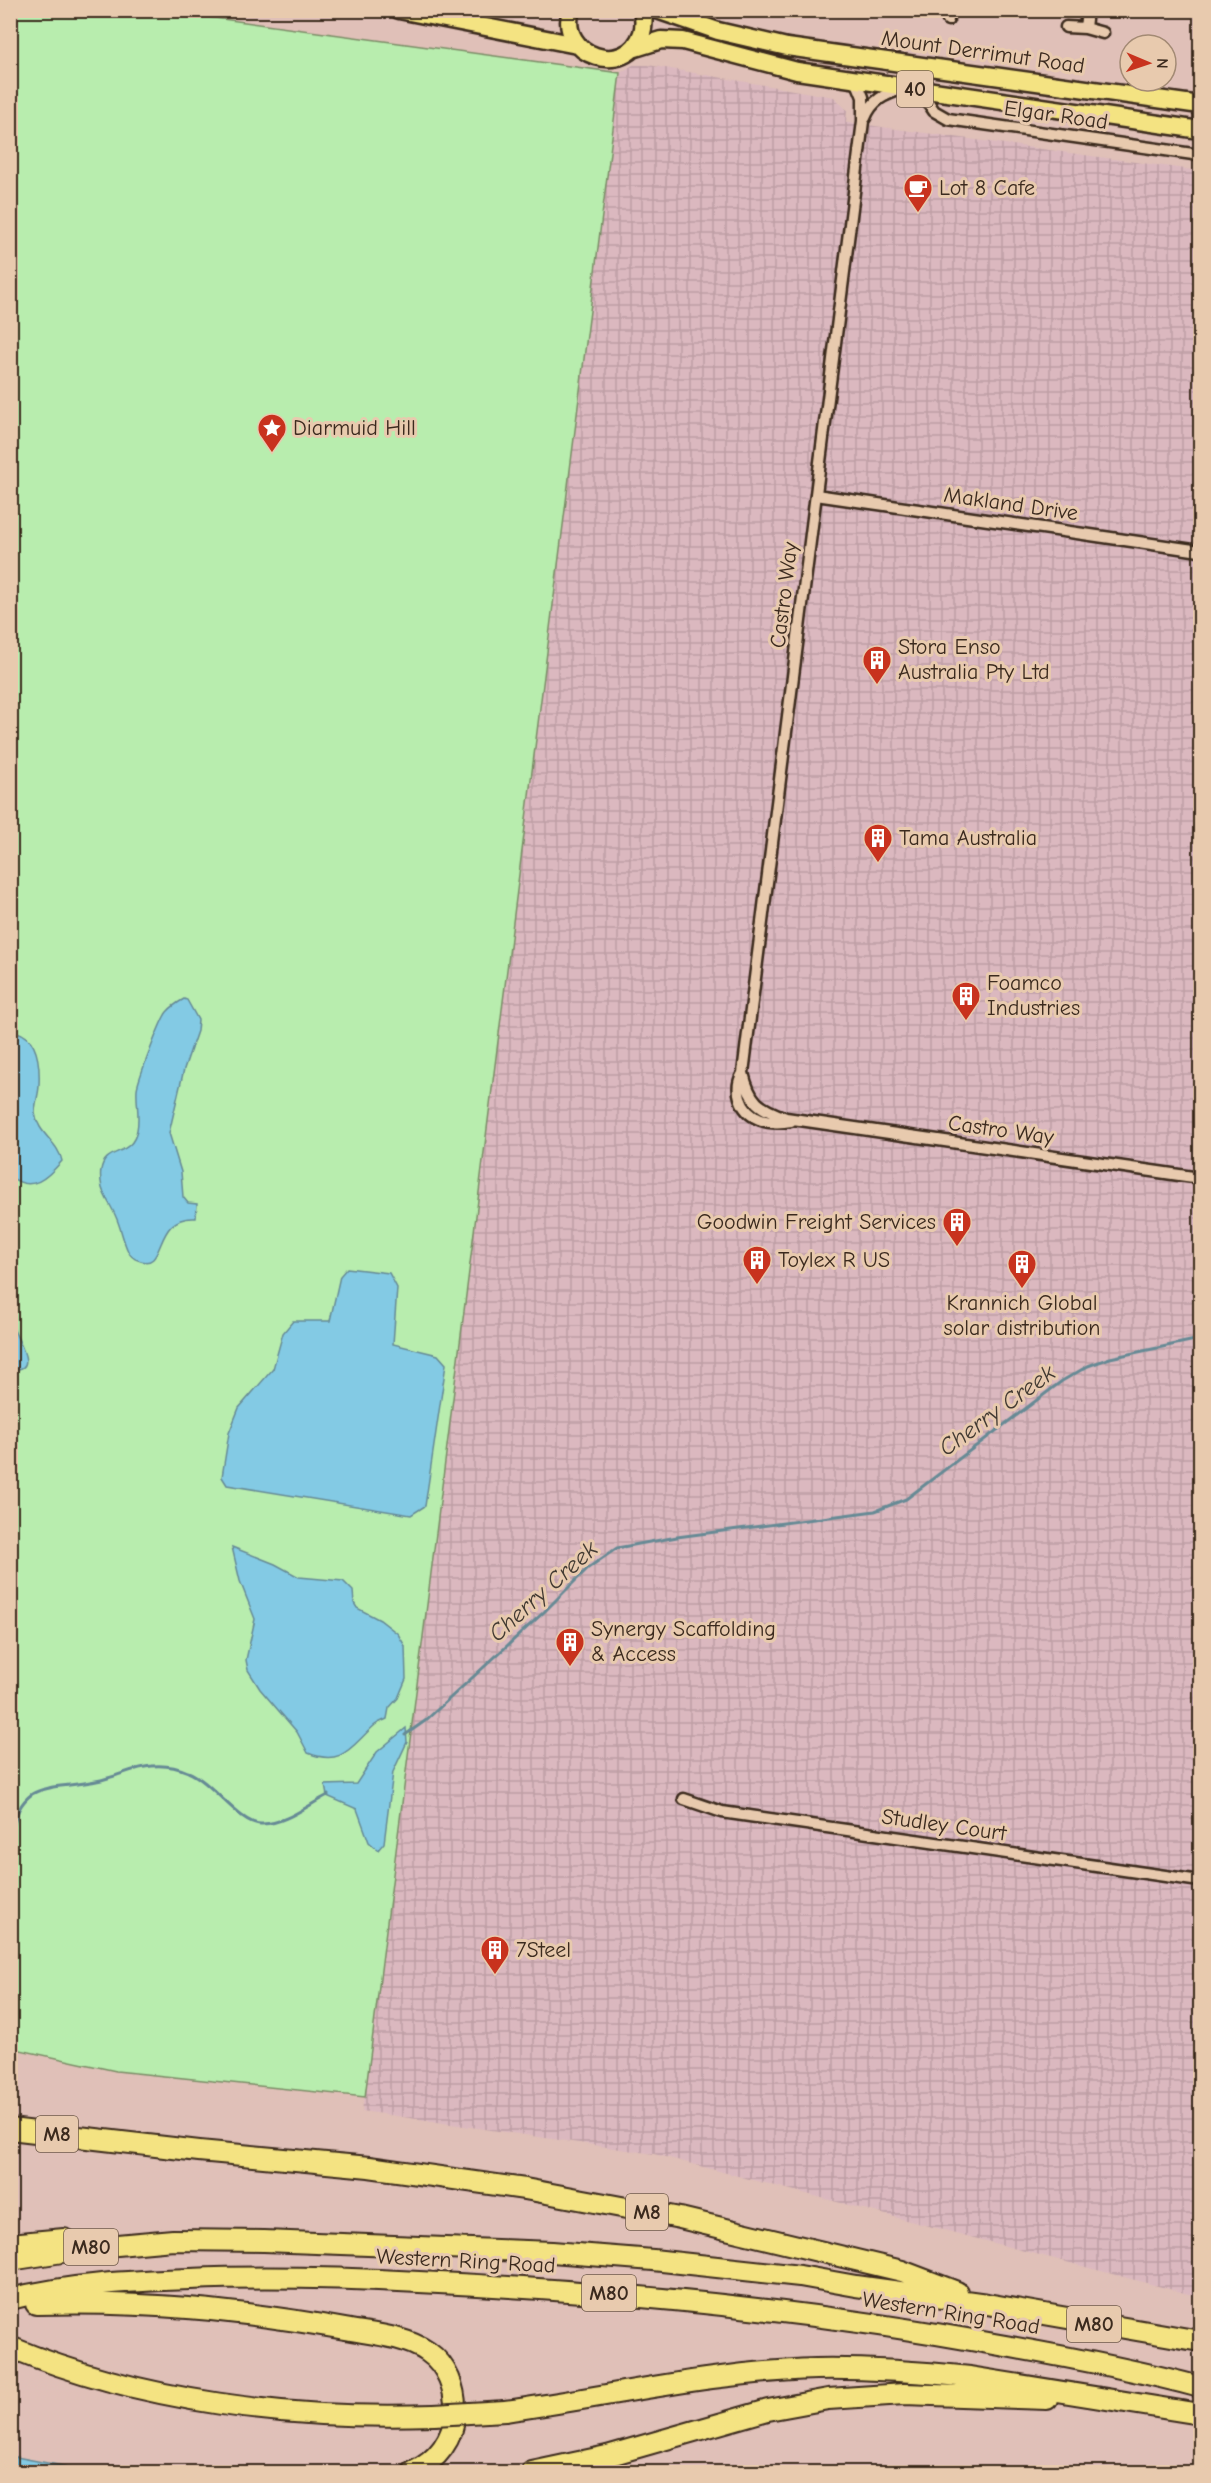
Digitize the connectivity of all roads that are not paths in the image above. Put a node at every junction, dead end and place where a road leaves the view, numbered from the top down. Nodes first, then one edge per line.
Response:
1 (399, 10) edge
2 (571, 10) edge
3 (642, 10) edge
4 (657, 10) edge
5 (1087, 10) edge
6 (1066, 27) dead end
7 (1085, 28) junction
8 (1103, 33) dead end
9 (577, 45) junction
10 (632, 49) junction
11 (856, 80) junction
12 (913, 88) junction
13 (1200, 105) edge
14 (863, 121) junction
15 (1200, 130) edge
16 (1200, 155) edge
17 (816, 495) junction
18 (1200, 551) edge
19 (1200, 1178) edge
20 (684, 1800) dead end
21 (1200, 1881) edge
22 (10, 2129) edge
23 (173, 2240) junction
24 (10, 2244) edge
25 (10, 2260) edge
26 (10, 2299) edge
27 (987, 2304) junction
28 (10, 2306) edge
29 (1200, 2341) edge
30 (10, 2348) edge
31 (1200, 2387) edge
32 (1079, 2394) junction
33 (1200, 2414) edge
34 (413, 2472) edge
35 (532, 2472) edge

1 - 9 main road, 40
2 - 9 main road
3 - 10 main road
4 - 13 main road, Mount Derrimut Road / 40
5 - 7 street
6 - 7 street
7 - 8 street
9 - 10 main road, 40
10 - 11 main road, Mount Derrimut Road / 40
11 - 12 main road, Mount Derrimut Road / 40
11 - 14 street, Castro Way
12 - 14 street, Castro Way
12 - 15 main road, Mount Derrimut Road / 40
12 - 16 street, Elgar Road
14 - 17 street, Castro Way
17 - 18 street, Makland Drive
17 - 19 street, Castro Way
20 - 21 street, Studley Court
22 - 27 highway, M8
23 - 24 highway
23 - 25 highway, Western Ring Road / M80
23 - 27 highway, Western Ring Road / M80
26 - 31 highway, Western Ring Road / M80
27 - 29 highway, Western Ring Road / M80
28 - 34 highway
30 - 32 highway, bridge
32 - 33 highway
32 - 35 highway

